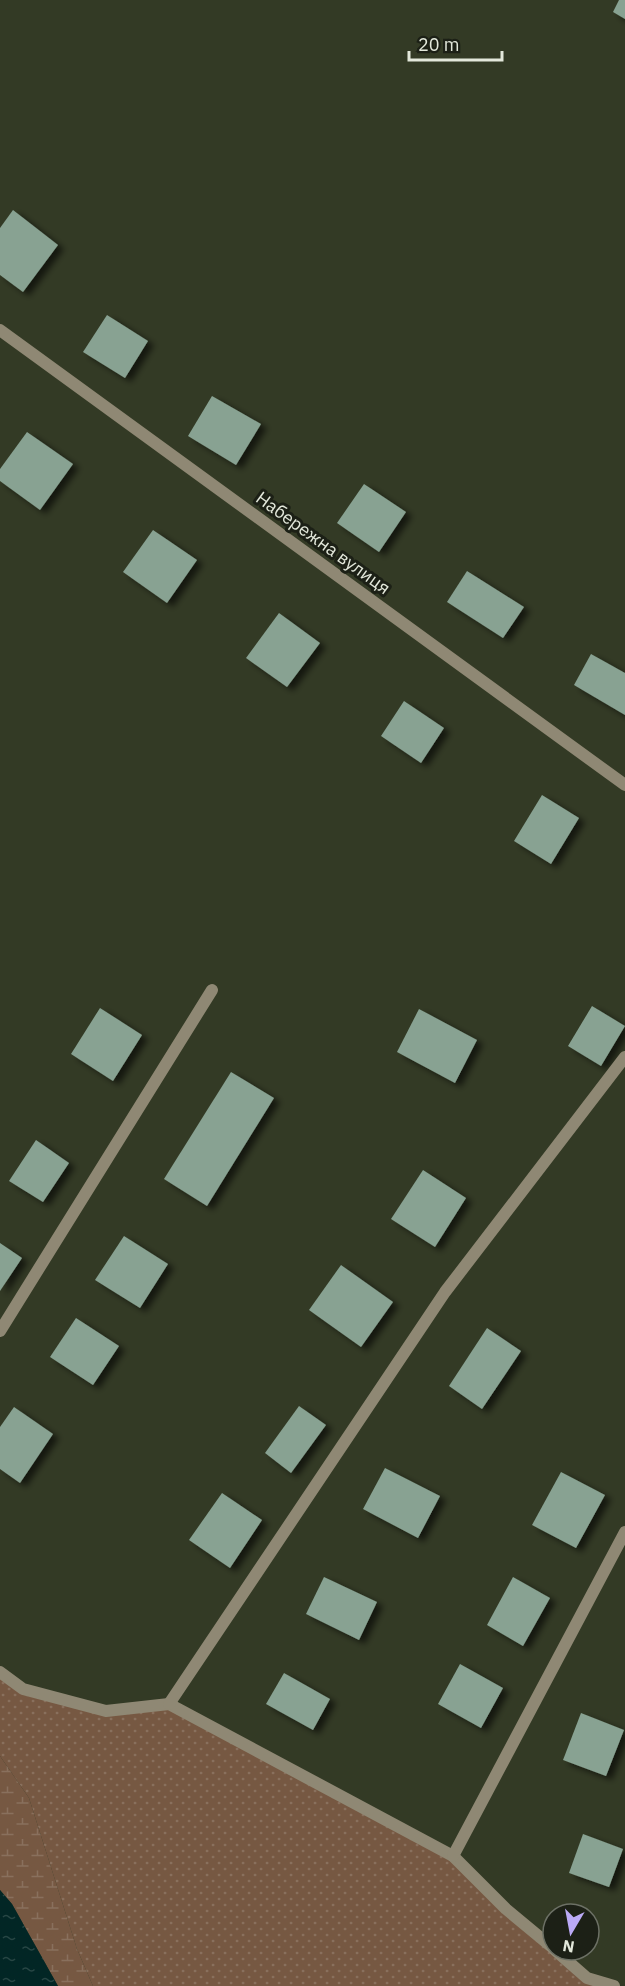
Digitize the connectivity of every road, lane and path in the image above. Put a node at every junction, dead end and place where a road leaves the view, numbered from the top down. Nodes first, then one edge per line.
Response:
1 (0, 330) edge
2 (625, 785) edge
3 (212, 990) dead end
4 (625, 1057) edge
5 (0, 1331) edge
6 (625, 1532) edge
7 (0, 1672) edge
8 (169, 1704) junction
9 (453, 1856) junction
10 (541, 1938) edge
11 (569, 1962) edge
12 (614, 1986) edge

1 - 2 street, Набережна вулиця
3 - 5 street
4 - 8 street
6 - 9 street
7 - 8 street
8 - 9 street
9 - 10 street
11 - 12 street

